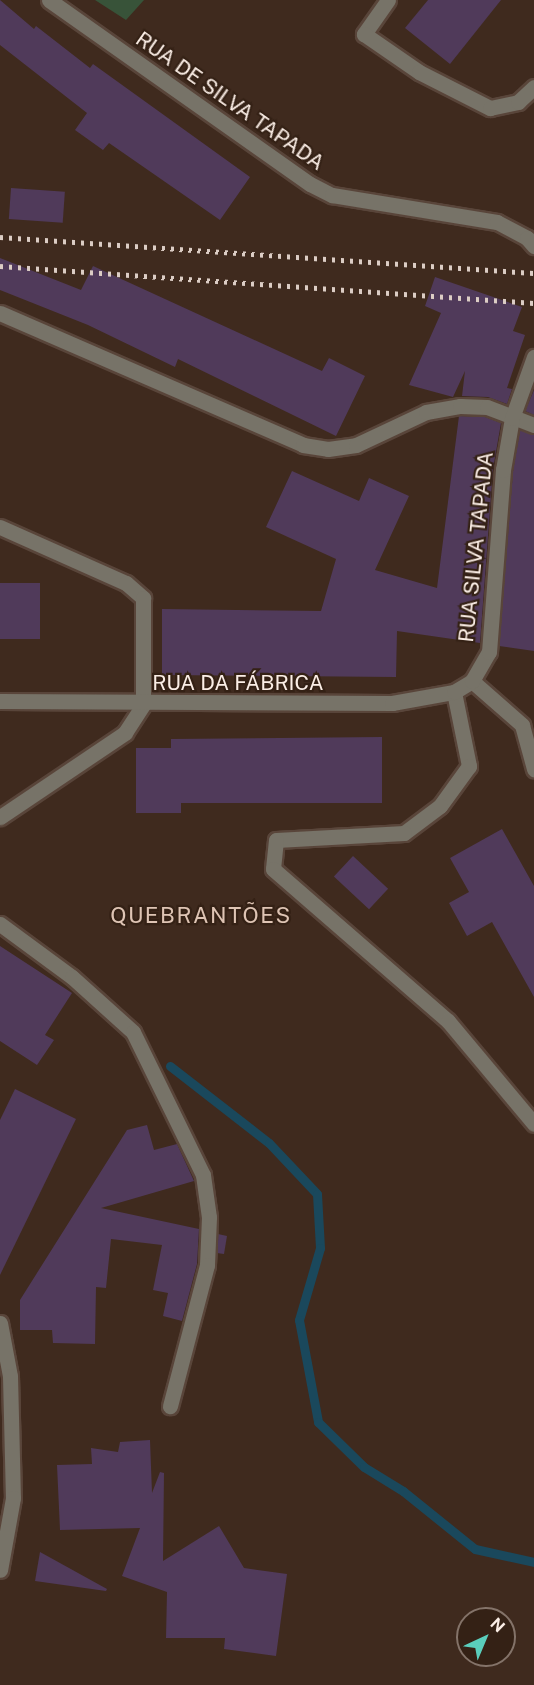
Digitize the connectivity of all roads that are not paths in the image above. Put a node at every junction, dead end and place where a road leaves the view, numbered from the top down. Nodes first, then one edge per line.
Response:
1 (49, 0) edge
2 (388, 0) edge
3 (534, 87) edge
4 (534, 246) edge
5 (0, 313) edge
6 (534, 357) edge
7 (512, 418) junction
8 (534, 425) edge
9 (0, 527) edge
10 (472, 681) junction
11 (454, 692) junction
12 (0, 701) edge
13 (143, 705) junction
14 (534, 769) edge
15 (0, 817) edge
16 (0, 924) edge
17 (534, 1124) edge
18 (0, 1323) edge
19 (170, 1406) dead end
20 (0, 1570) edge

1 - 4 street, RUA DE SILVA TAPADA
2 - 3 street
5 - 7 street
6 - 7 street
7 - 8 street
7 - 10 street, RUA SILVA TAPADA
9 - 13 street
10 - 11 street, RUA DA FÁBRICA
10 - 14 street
11 - 13 street, RUA DA FÁBRICA
11 - 17 street
12 - 13 street, RUA DA FÁBRICA
13 - 15 street
16 - 19 street
18 - 20 street

